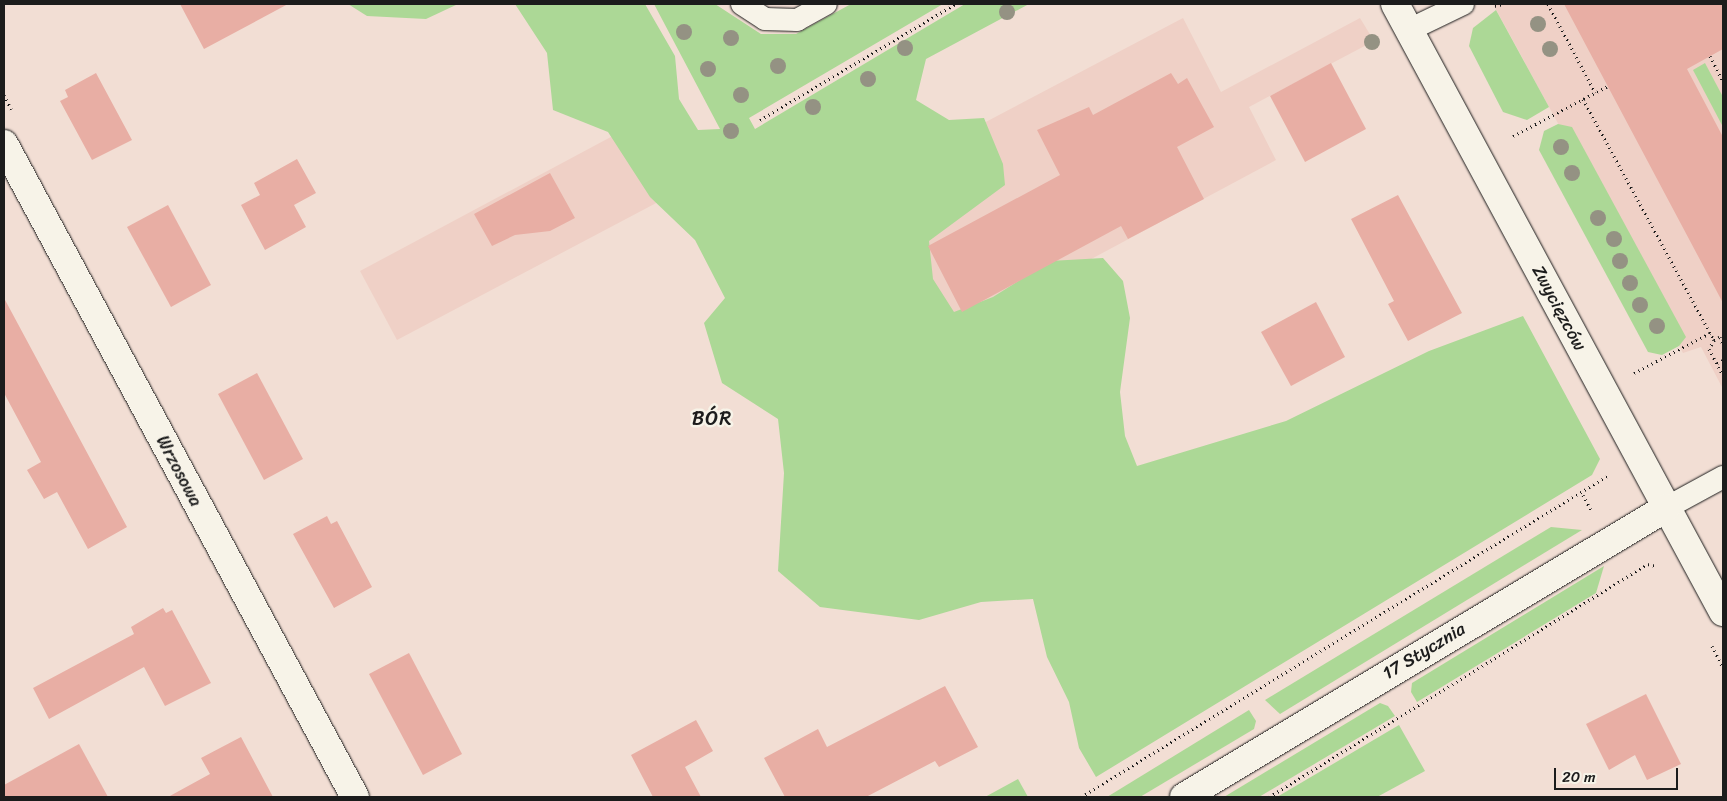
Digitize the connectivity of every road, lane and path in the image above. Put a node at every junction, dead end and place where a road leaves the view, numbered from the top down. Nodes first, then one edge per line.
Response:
1 (742, 4) edge
2 (826, 4) edge
3 (955, 4) edge
4 (1395, 4) edge
5 (1463, 4) edge
6 (1503, 4) edge
7 (1548, 4) edge
8 (1494, 6) dead end
9 (1409, 30) junction
10 (1710, 56) dead end
11 (1723, 81) edge
12 (1608, 86) dead end
13 (1595, 92) junction
14 (1583, 99) junction
15 (760, 120) dead end
16 (1513, 136) dead end
17 (4, 144) edge
18 (1710, 333) junction
19 (1721, 336) edge
20 (1714, 340) junction
21 (1723, 344) edge
22 (1723, 360) edge
23 (1717, 363) junction
24 (1631, 375) dead end
25 (1723, 375) edge
26 (1723, 477) edge
27 (1582, 495) dead end
28 (1666, 508) junction
29 (1661, 567) dead end
30 (1723, 612) edge
31 (1710, 644) dead end
32 (1723, 668) edge
33 (354, 797) edge
34 (1081, 797) edge
35 (1184, 797) edge
36 (1269, 797) edge

1 - 2 lane
3 - 15 path
4 - 9 street, Zwycięzców
5 - 9 lane
6 - 8 path
7 - 13 path
9 - 28 street, Zwycięzców
10 - 11 path
12 - 13 path
13 - 14 path
14 - 16 path
14 - 18 path
17 - 33 street, Wrzosowa
18 - 20 path
18 - 24 path
19 - 20 path
19 - 21 path
20 - 23 path
22 - 23 path
23 - 25 path
26 - 28 lane
27 - 34 path
28 - 30 street, Zwycięzców
28 - 35 street, 17 Stycznia
29 - 36 path
31 - 32 path

